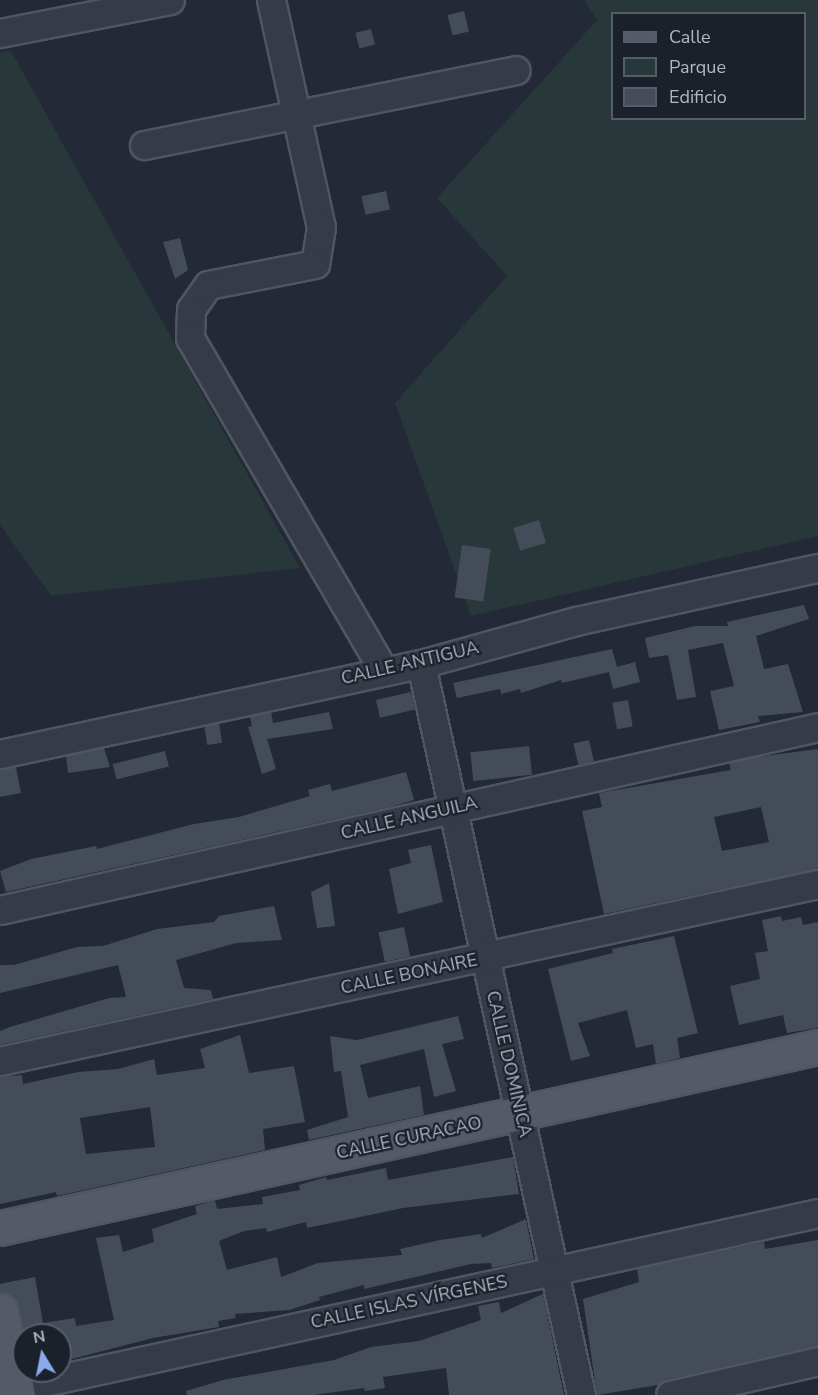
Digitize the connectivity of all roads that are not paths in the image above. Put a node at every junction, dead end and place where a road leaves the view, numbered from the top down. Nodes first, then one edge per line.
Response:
1 (170, 0) edge
2 (271, 0) edge
3 (0, 33) edge
4 (515, 70) dead end
5 (296, 115) junction
6 (144, 144) dead end
7 (818, 568) edge
8 (421, 664) junction
9 (383, 669) junction
10 (818, 727) edge
11 (0, 754) edge
12 (455, 808) junction
13 (818, 884) edge
14 (0, 910) edge
15 (485, 958) junction
16 (818, 1047) edge
17 (0, 1061) edge
18 (521, 1113) junction
19 (818, 1213) edge
20 (0, 1228) edge
21 (556, 1271) junction
22 (0, 1311) edge
23 (818, 1361) edge
24 (12, 1391) edge
25 (580, 1395) edge
26 (670, 1395) edge

1 - 3 street
2 - 5 street
4 - 5 street
5 - 6 street
5 - 9 street
7 - 8 street, CALLE ANTIGUA
8 - 9 street, CALLE ANTIGUA
8 - 12 street, CALLE DOMINICA
9 - 11 street, CALLE ANTIGUA
10 - 12 street, CALLE ANGUILA
12 - 14 street, CALLE ANGUILA
12 - 15 street, CALLE DOMINICA
13 - 15 street, CALLE BONAIRE
15 - 17 street, CALLE BONAIRE
15 - 18 street, CALLE DOMINICA
16 - 18 main road, CALLE CURACAO
18 - 20 main road, CALLE CURACAO
18 - 21 street, CALLE DOMINICA
19 - 21 street, CALLE ISLAS VÍRGENES
21 - 24 street, CALLE ISLAS VÍRGENES
21 - 25 street, CALLE DOMINICA
22 - 24 main road
23 - 26 street

